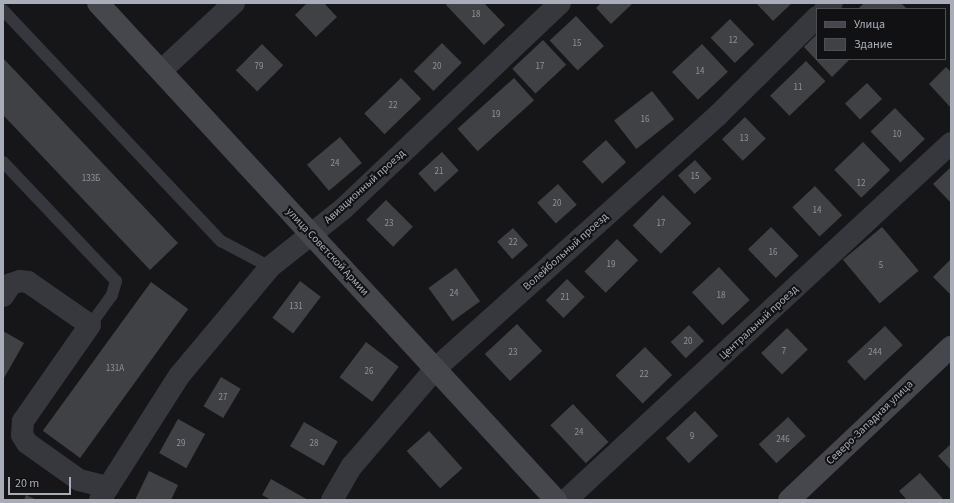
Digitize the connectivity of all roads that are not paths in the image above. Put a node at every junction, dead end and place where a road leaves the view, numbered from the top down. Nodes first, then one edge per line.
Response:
1 (98, 3) edge
2 (234, 3) edge
3 (560, 3) edge
4 (3, 10) edge
5 (816, 18) edge
6 (162, 70) junction
7 (951, 144) edge
8 (3, 162) edge
9 (311, 235) junction
10 (270, 267) junction
11 (3, 296) edge
12 (90, 325) junction
13 (951, 347) edge
14 (435, 369) junction
15 (104, 493) edge
16 (332, 500) edge
17 (556, 500) edge
18 (566, 500) edge
19 (790, 500) edge

1 - 6 street, улица Советской Армии
2 - 6 street
3 - 9 street, Авиационный проезд
4 - 10 lane
5 - 14 street, Волейбольный проезд
6 - 9 street, улица Советской Армии
7 - 18 street, Центральный проезд
8 - 12 lane
9 - 10 street, Авиационный проезд
9 - 14 street, улица Советской Армии
10 - 15 street, Авиационный проезд
11 - 12 street
12 - 15 street
13 - 19 street, Северо-Западная улица
14 - 16 street, Волейбольный проезд
14 - 17 street, улица Советской Армии

